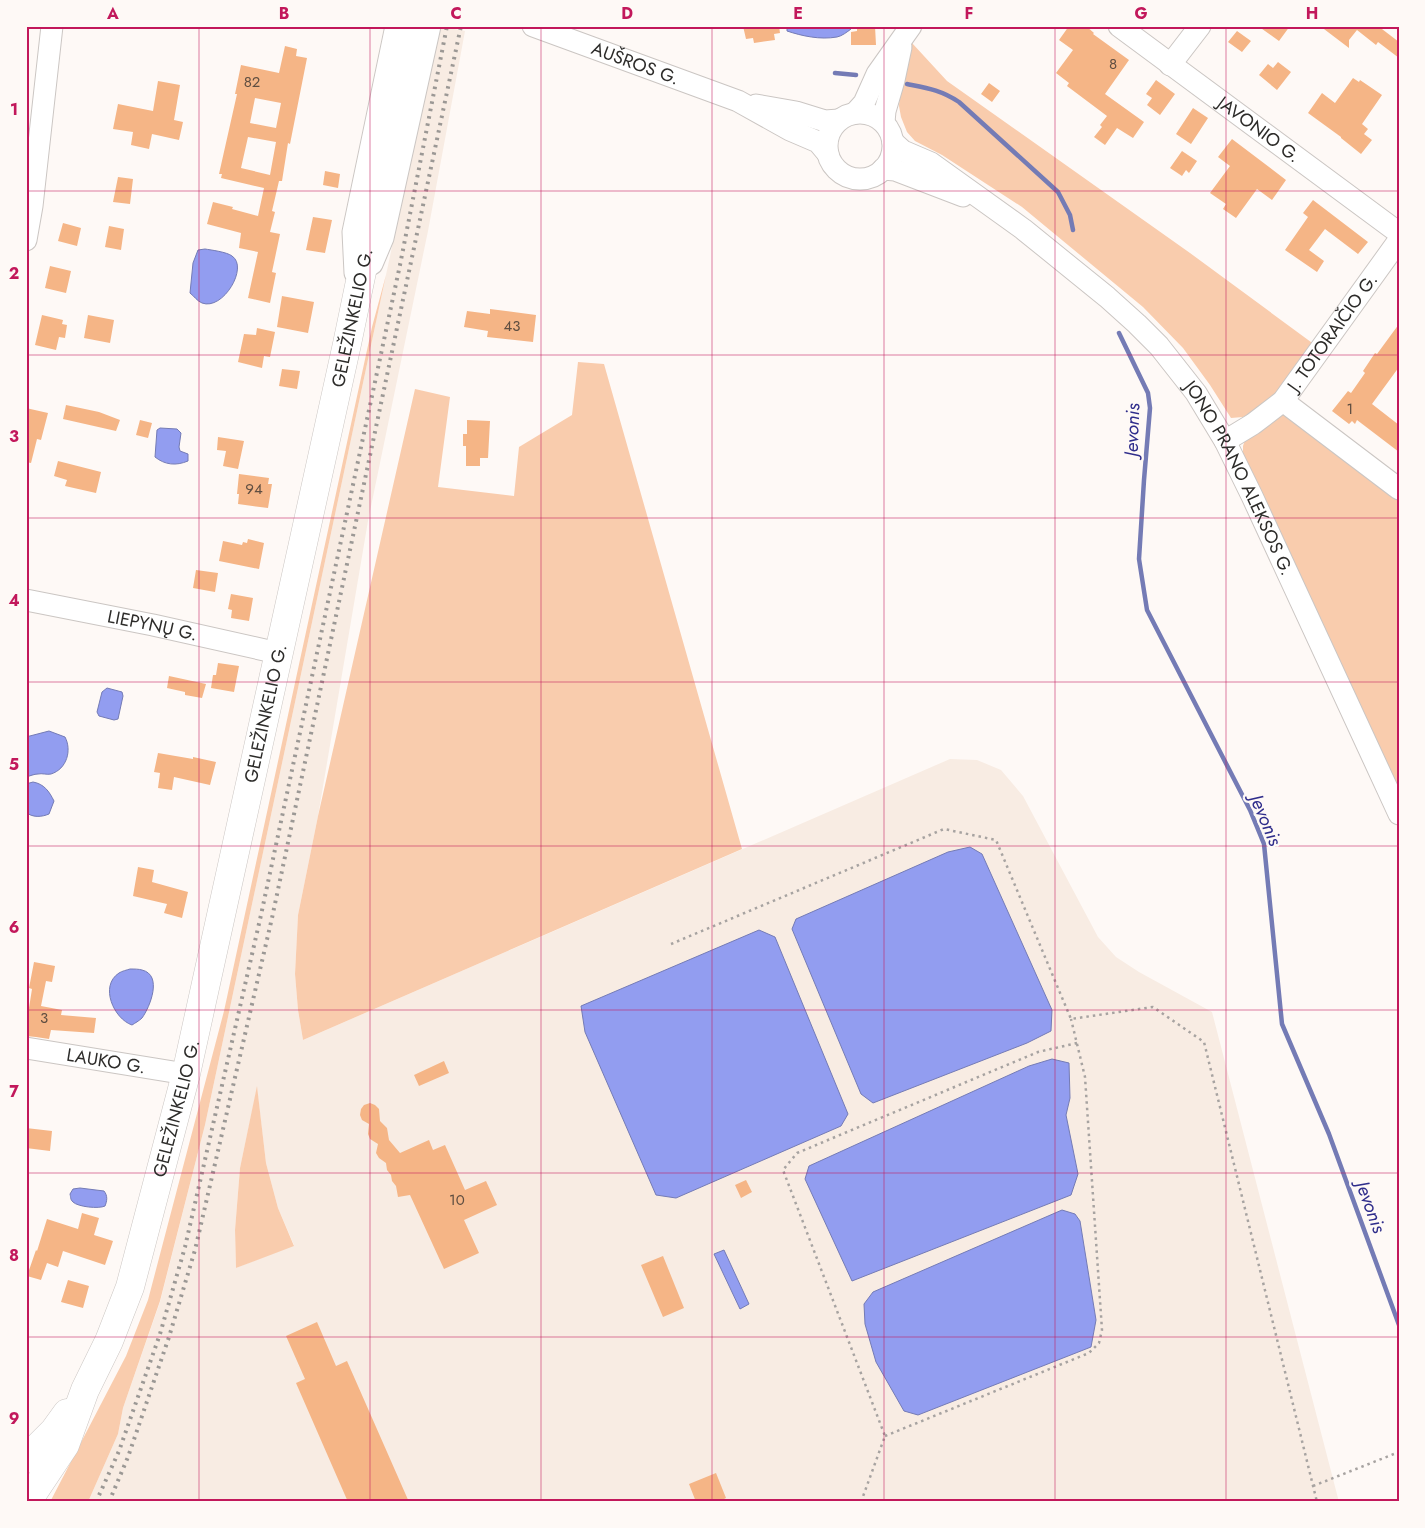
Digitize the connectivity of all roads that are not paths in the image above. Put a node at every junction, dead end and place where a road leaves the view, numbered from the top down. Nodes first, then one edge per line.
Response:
1 (52, 26) edge
2 (396, 26) edge
3 (413, 26) edge
4 (430, 26) edge
5 (533, 26) edge
6 (1119, 26) edge
7 (1200, 26) edge
8 (907, 33) edge
9 (1170, 65) junction
10 (738, 101) junction
11 (847, 117) junction
12 (884, 122) junction
13 (893, 142) junction
14 (828, 154) junction
15 (883, 169) junction
16 (993, 208) junction
17 (1399, 234) edge
18 (26, 240) edge
19 (1399, 240) edge
20 (1391, 268) edge
21 (355, 301) junction
22 (1284, 401) junction
23 (1225, 441) junction
24 (1399, 488) edge
25 (26, 600) edge
26 (278, 653) junction
27 (1399, 814) edge
28 (26, 1048) edge
29 (186, 1074) junction
30 (59, 1438) junction
31 (26, 1459) edge
32 (26, 1474) edge
33 (26, 1502) edge
34 (39, 1502) edge

1 - 18 street
2 - 21 street
3 - 21 main road, GELEŽINKELIO G.
4 - 21 street
5 - 10 street, AUŠROS G.
6 - 9 street, JAVONIO G.
7 - 9 street
8 - 11 street
8 - 12 street
9 - 17 street, JAVONIO G.
10 - 11 street, AUŠROS G.
10 - 14 street, AUŠROS G.
11 - 12 street
11 - 14 street
12 - 13 street
13 - 15 street
13 - 16 street, JONO PRANO ALEKSOS G.
14 - 15 street
15 - 16 street, JONO PRANO ALEKSOS G.
16 - 23 street, JONO PRANO ALEKSOS G.
19 - 20 street, J. TOTORAIČIO G.
20 - 22 street, J. TOTORAIČIO G.
21 - 26 main road, GELEŽINKELIO G.
22 - 23 street, J. TOTORAIČIO G.
22 - 24 street
23 - 27 street, JONO PRANO ALEKSOS G.
25 - 26 street, LIEPYNŲ G.
26 - 29 main road, GELEŽINKELIO G.
28 - 29 street, LAUKO G.
29 - 30 main road, GELEŽINKELIO G.
30 - 31 main road, GELEŽINKELIO G.
30 - 32 main road, GELEŽINKELIO G.
30 - 33 main road, GELEŽINKELIO G.
30 - 34 main road

